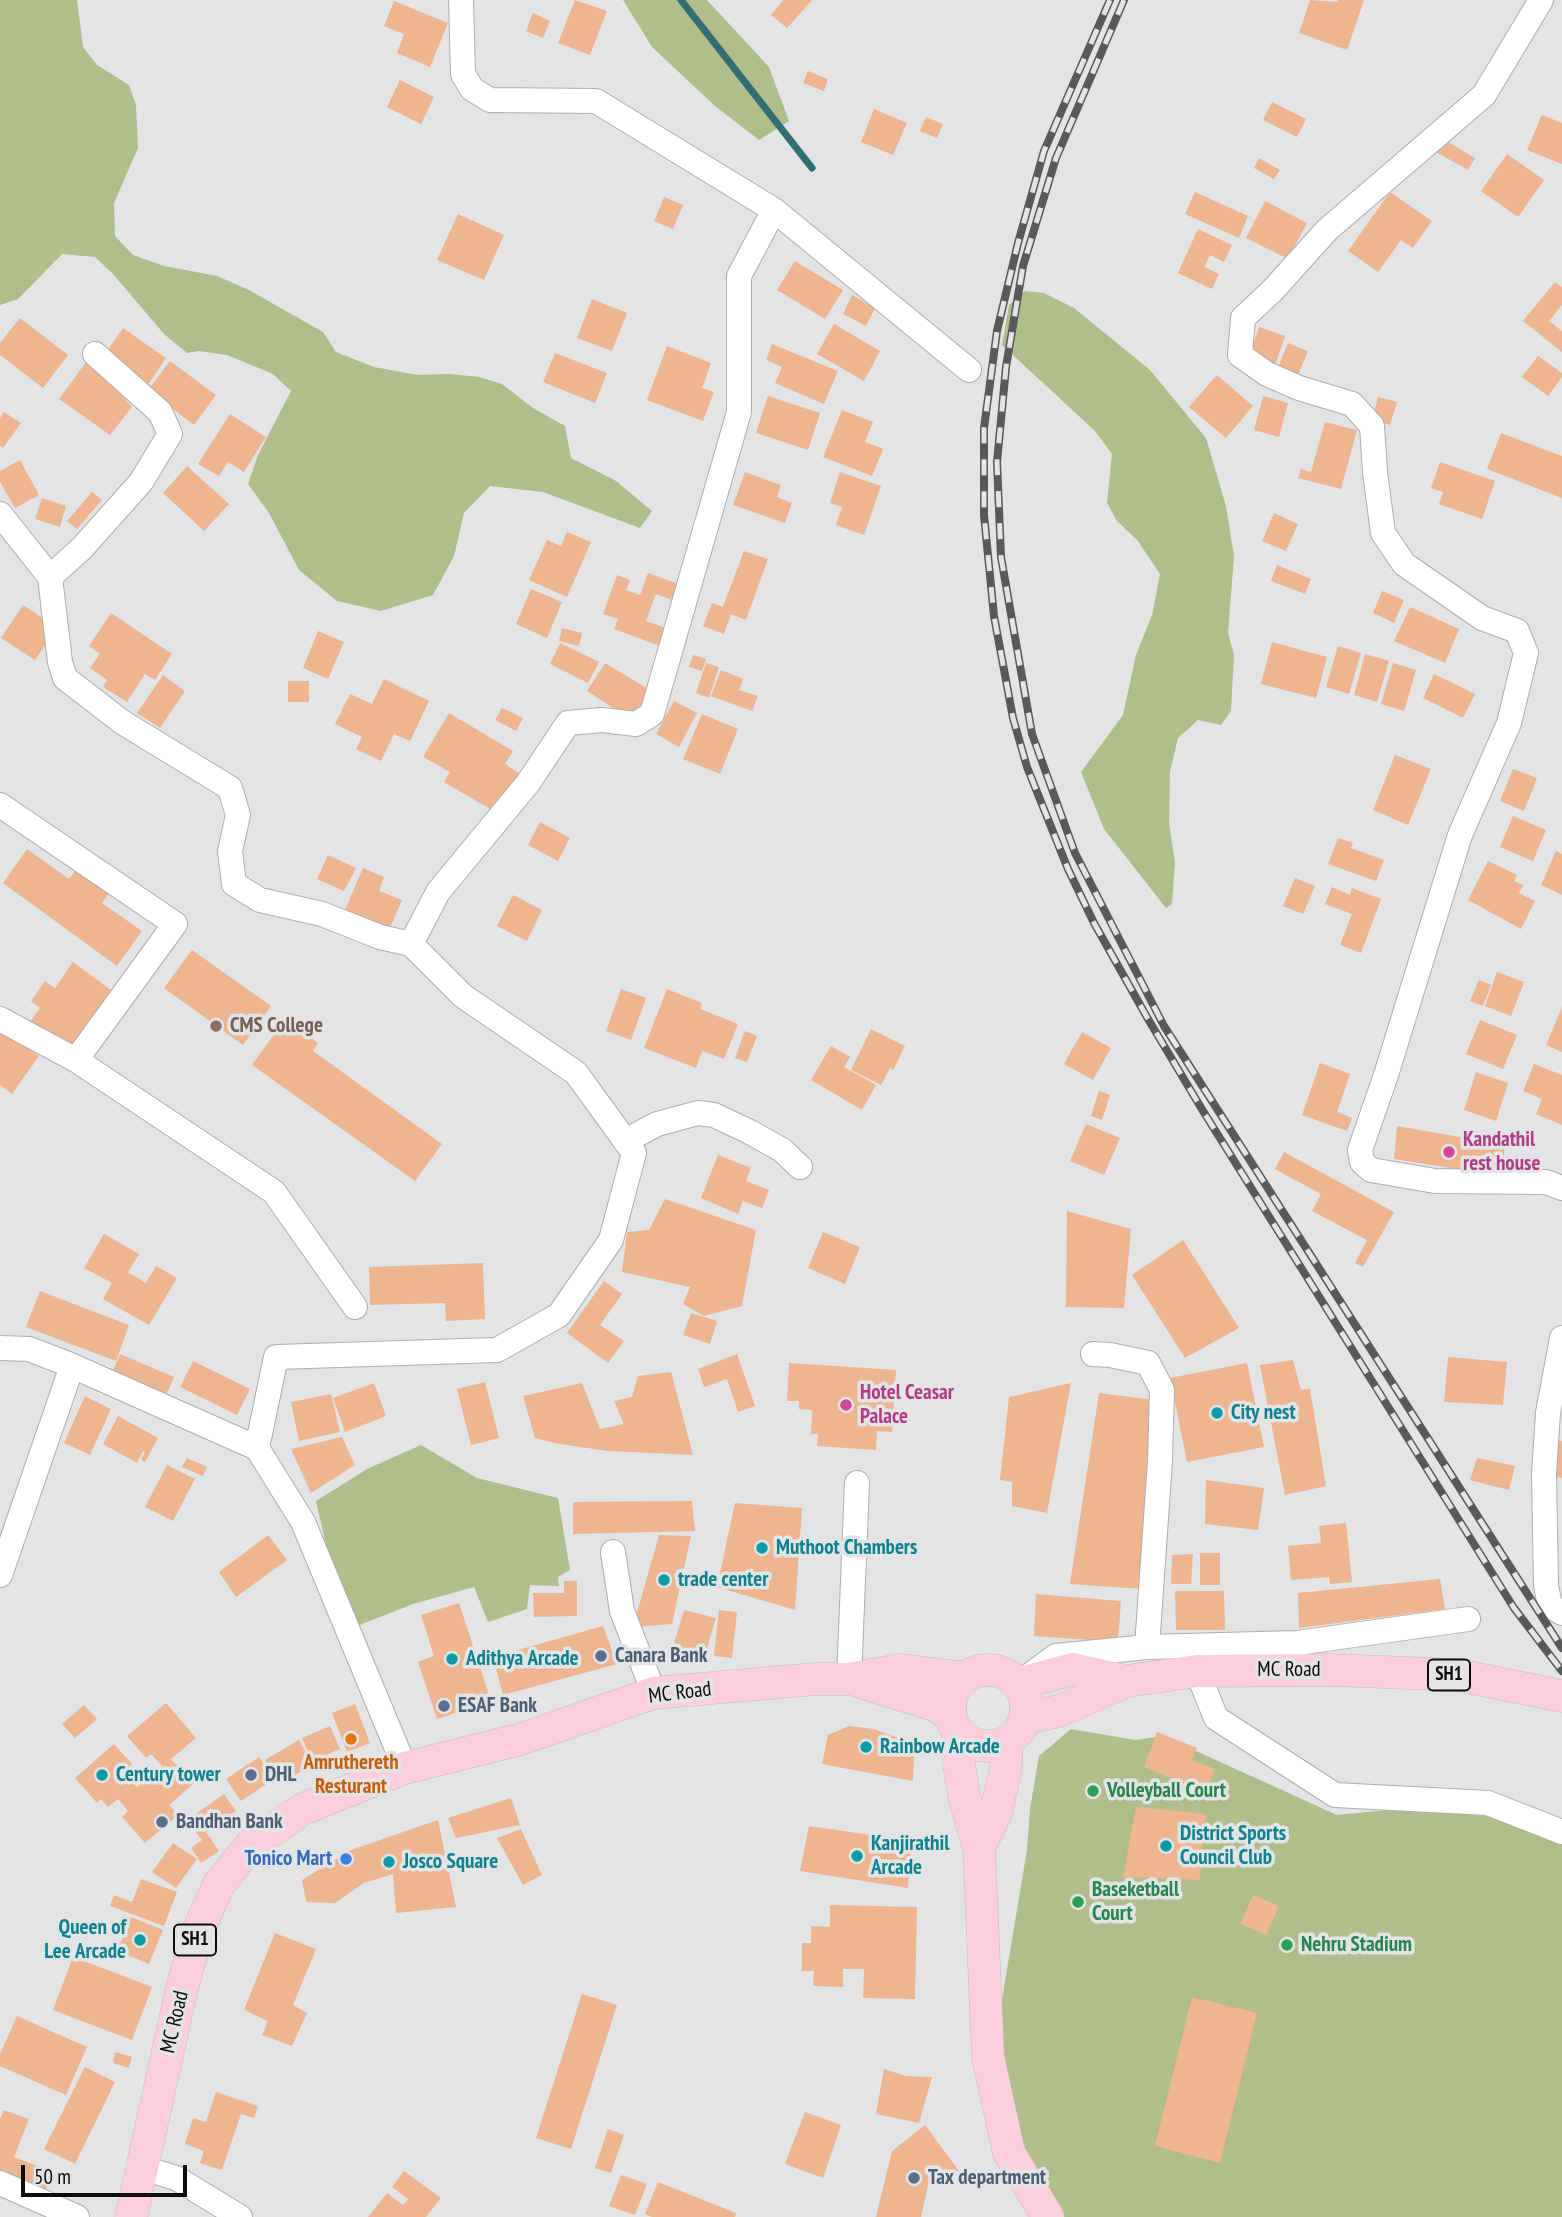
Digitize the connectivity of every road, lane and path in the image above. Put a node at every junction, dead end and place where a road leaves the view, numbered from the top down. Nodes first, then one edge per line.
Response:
1 (461, 0) edge
2 (1541, 0) edge
3 (774, 210) junction
4 (95, 355) dead end
5 (968, 370) dead end
6 (0, 514) edge
7 (50, 577) junction
8 (0, 805) edge
9 (411, 944) junction
10 (0, 1019) edge
11 (76, 1060) junction
12 (625, 1141) junction
13 (800, 1167) dead end
14 (1562, 1188) edge
15 (355, 1307) dead end
16 (1562, 1339) edge
17 (0, 1348) edge
18 (1093, 1354) dead end
19 (72, 1366) junction
20 (257, 1448) junction
21 (857, 1483) dead end
22 (613, 1552) dead end
23 (0, 1575) edge
24 (1562, 1613) edge
25 (1468, 1619) dead end
26 (1147, 1647) junction
27 (1197, 1671) junction
28 (964, 1678) junction
29 (849, 1679) junction
30 (1127, 1681) junction
31 (1018, 1684) junction
32 (654, 1693) junction
33 (1562, 1696) edge
34 (955, 1725) junction
35 (1016, 1730) junction
36 (405, 1768) junction
37 (1562, 1832) edge
38 (979, 1848) junction
39 (152, 2170) junction
40 (0, 2183) edge
41 (77, 2217) edge
42 (131, 2217) edge
43 (151, 2217) edge
44 (240, 2217) edge
45 (1048, 2217) edge

1 - 3 street
2 - 14 street
3 - 5 street
3 - 9 street
4 - 7 street
6 - 7 street
7 - 9 street
8 - 11 street
9 - 12 street
10 - 11 street
11 - 15 street
12 - 13 street
12 - 20 street
16 - 24 street
17 - 19 street
18 - 26 street
19 - 20 street
19 - 23 street
20 - 36 street
21 - 29 street
22 - 32 street
25 - 26 street
26 - 31 street
27 - 30 main road, MC Road / SH1
27 - 33 main road, MC Road / SH1
27 - 37 street
28 - 29 main road, MC Road / SH1
28 - 31 main road, MC Road
28 - 34 main road
29 - 32 main road, MC Road / SH1
29 - 34 main road
30 - 31 main road, MC Road / SH1
30 - 35 main road
31 - 35 main road
32 - 36 main road, MC Road / SH1
34 - 35 main road
34 - 38 main road
35 - 38 main road
36 - 39 main road, MC Road / SH1
38 - 45 main road
39 - 42 main road, MC Road / SH1
39 - 43 main road, MC Road / SH1
39 - 44 street
40 - 41 street

